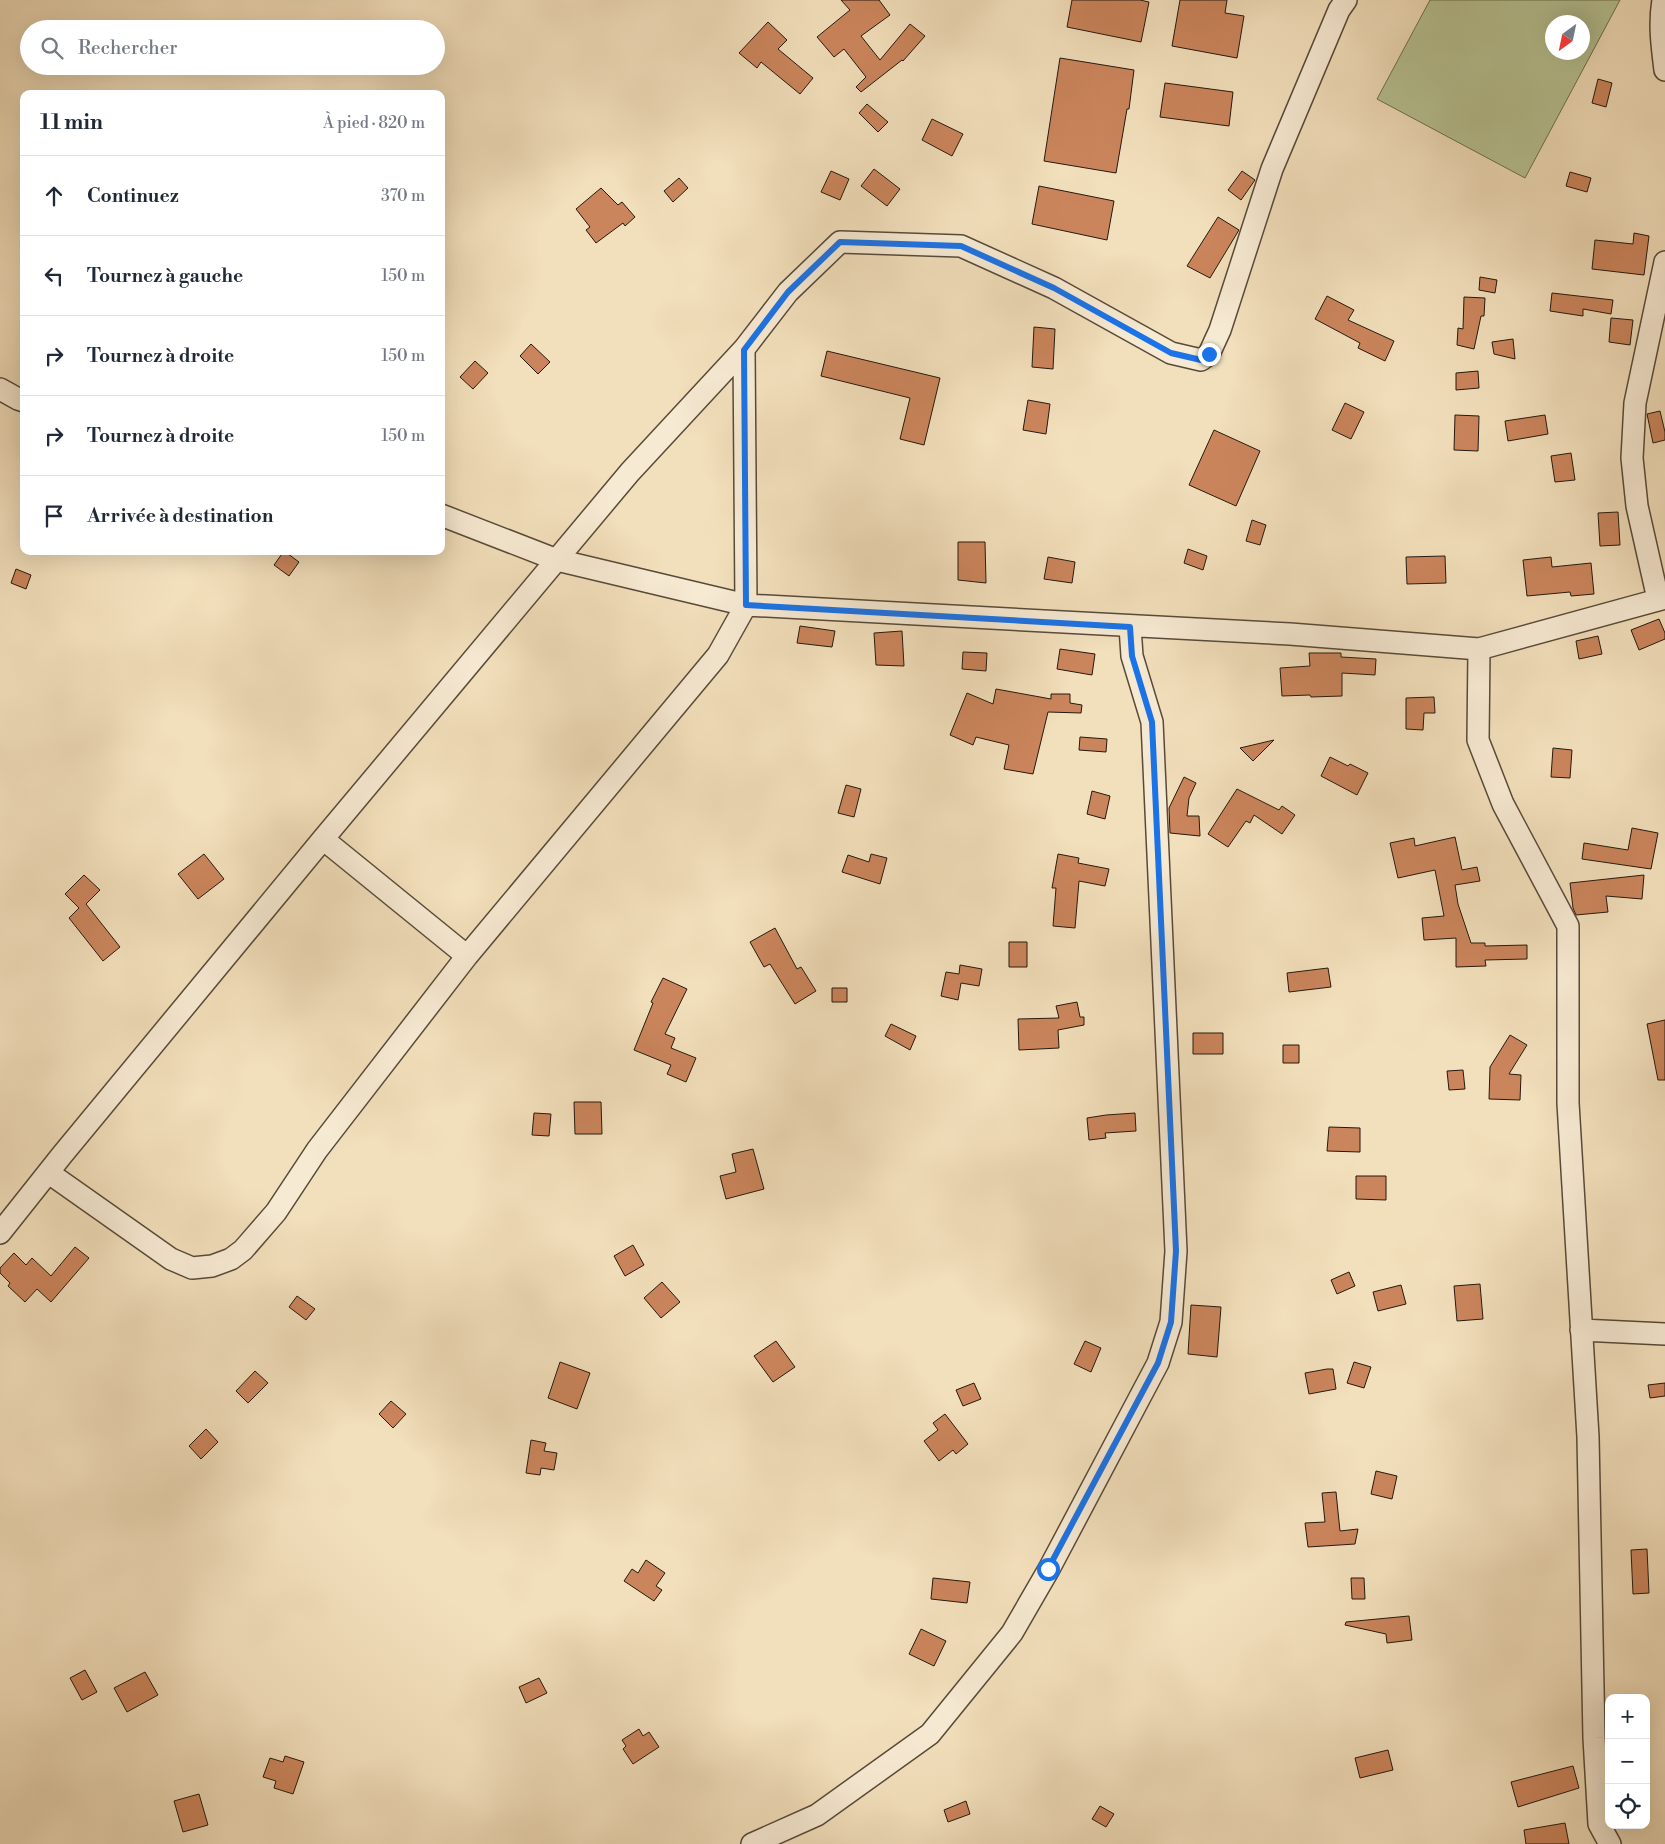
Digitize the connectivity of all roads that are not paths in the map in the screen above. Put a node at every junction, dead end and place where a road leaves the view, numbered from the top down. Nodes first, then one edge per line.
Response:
1 (1346, 0) edge
2 (1663, 0) edge
3 (1665, 70) edge
4 (1665, 262) edge
5 (744, 350) junction
6 (0, 390) edge
7 (20, 400) edge
8 (445, 517) edge
9 (557, 560) junction
10 (1661, 599) edge
11 (746, 605) junction
12 (1130, 627) junction
13 (1479, 649) junction
14 (323, 839) junction
15 (467, 956) junction
16 (49, 1173) junction
17 (0, 1233) edge
18 (1581, 1330) junction
19 (1665, 1334) edge
20 (752, 1844) edge
21 (1610, 1844) edge

1 - 5 street
2 - 3 street
4 - 10 street
5 - 9 street
5 - 11 street
6 - 7 street
8 - 9 street
9 - 11 street
9 - 14 street
10 - 13 street
11 - 12 street
11 - 15 street
12 - 13 street
12 - 20 street
13 - 18 street
14 - 15 street
14 - 16 street
15 - 16 street
16 - 17 street
18 - 19 street
18 - 21 street

